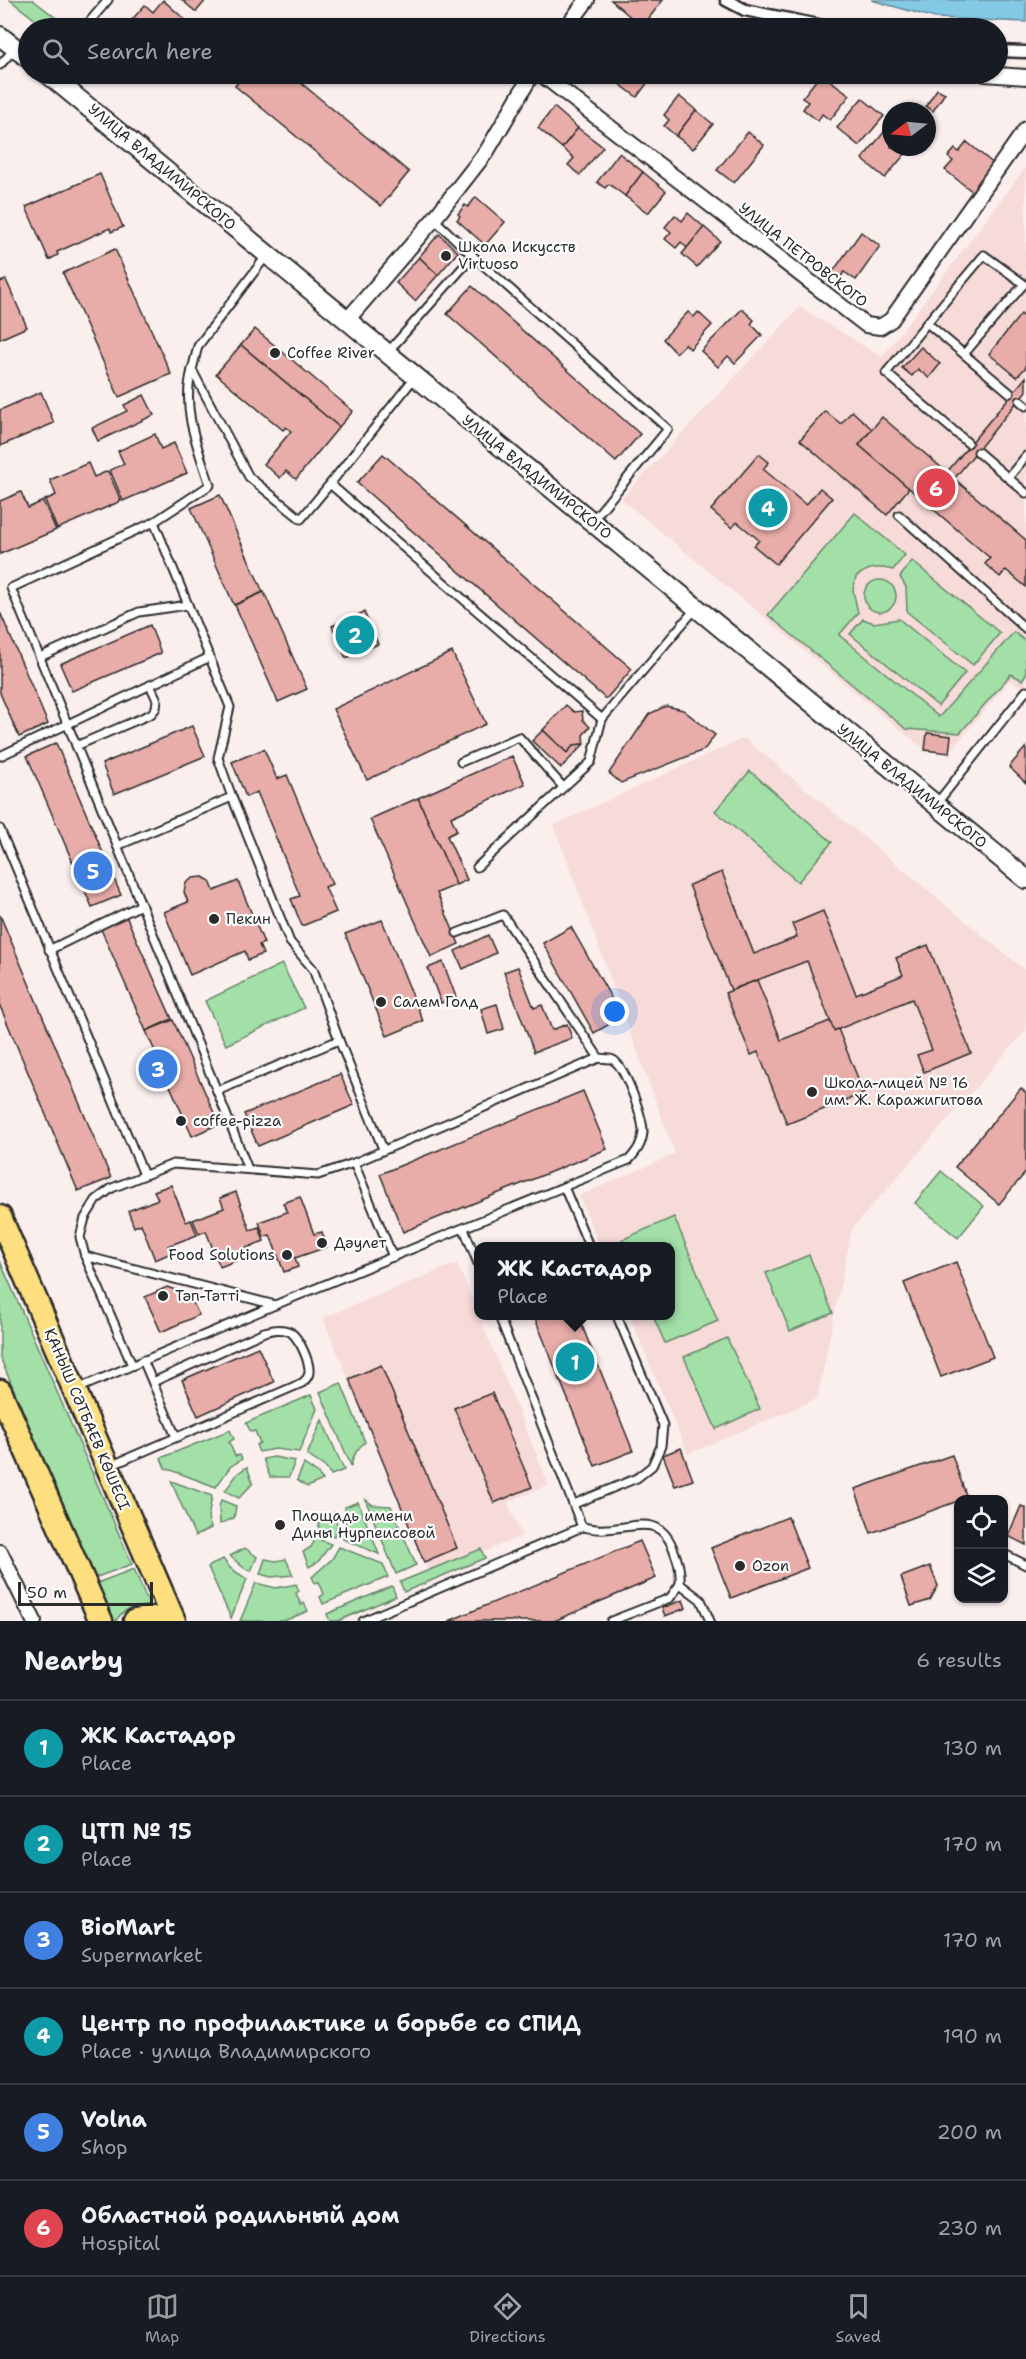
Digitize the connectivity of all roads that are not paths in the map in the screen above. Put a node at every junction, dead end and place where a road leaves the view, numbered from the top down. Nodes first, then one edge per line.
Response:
1 (108, 0) edge
2 (587, 0) edge
3 (726, 0) edge
4 (93, 18) edge
5 (574, 18) edge
6 (784, 18) edge
7 (0, 36) edge
8 (18, 50) edge
9 (1008, 51) edge
10 (1026, 52) edge
11 (18, 55) edge
12 (0, 65) edge
13 (1008, 76) edge
14 (1026, 77) edge
15 (60, 84) edge
16 (526, 84) edge
17 (554, 84) edge
18 (1026, 129) edge
19 (434, 219) junction
20 (267, 254) junction
21 (473, 256) junction
22 (1025, 284) edge
23 (348, 319) junction
24 (927, 323) junction
25 (387, 353) junction
26 (964, 354) junction
27 (192, 370) junction
28 (415, 377) junction
29 (1010, 393) dead end
30 (968, 443) dead end
31 (978, 452) dead end
32 (1026, 456) edge
33 (1008, 477) junction
34 (330, 484) junction
35 (1026, 493) edge
36 (898, 515) dead end
37 (154, 522) junction
38 (591, 522) junction
39 (188, 605) junction
40 (696, 608) junction
41 (1026, 629) edge
42 (40, 657) junction
43 (210, 657) junction
44 (150, 685) junction
45 (1026, 691) edge
46 (602, 719) junction
47 (68, 724) junction
48 (76, 746) junction
49 (0, 756) edge
50 (461, 762) dead end
51 (563, 788) junction
52 (232, 797) junction
53 (935, 805) junction
54 (0, 829) edge
55 (117, 846) junction
56 (477, 867) dead end
57 (1026, 879) edge
58 (141, 905) junction
59 (457, 933) dead end
60 (49, 950) junction
61 (339, 1040) junction
62 (599, 1058) junction
63 (218, 1091) junction
64 (383, 1149) junction
65 (354, 1163) junction
66 (248, 1169) junction
67 (144, 1174) junction
68 (564, 1187) junction
69 (0, 1217) edge
70 (464, 1229) junction
71 (586, 1242) edge
72 (474, 1254) edge
73 (85, 1256) junction
74 (393, 1257) junction
75 (275, 1305) junction
76 (501, 1320) edge
77 (619, 1320) edge
78 (143, 1360) junction
79 (132, 1365) junction
80 (153, 1382) junction
81 (75, 1390) junction
82 (0, 1391) edge
83 (176, 1437) junction
84 (108, 1467) junction
85 (574, 1504) junction
86 (582, 1527) junction
87 (0, 1552) edge
88 (1008, 1556) edge
89 (1026, 1565) edge
90 (680, 1584) junction
91 (34, 1621) edge
92 (101, 1621) edge
93 (135, 1621) edge
94 (160, 1621) edge
95 (174, 1621) edge
96 (363, 1621) edge
97 (611, 1621) edge
98 (711, 1621) edge

1 - 4 lane
2 - 5 street
3 - 6 street
7 - 8 street
9 - 10 street
11 - 12 lane
13 - 14 street
15 - 20 street, УЛИЦА ВЛАДИМИРСКОГО
16 - 19 street
17 - 18 street, УЛИЦА ПЕТРОВСКОГО
19 - 21 lane
19 - 23 street
20 - 23 street, УЛИЦА ВЛАДИМИРСКОГО
20 - 27 lane
21 - 25 lane
21 - 38 lane
22 - 24 lane
22 - 26 lane
23 - 25 street, УЛИЦА ВЛАДИМИРСКОГО
24 - 26 lane
24 - 30 lane
25 - 28 street, УЛИЦА ВЛАДИМИРСКОГО
26 - 29 lane
27 - 34 lane
27 - 37 lane
28 - 34 lane
28 - 38 street, УЛИЦА ВЛАДИМИРСКОГО
31 - 33 lane
32 - 33 lane
33 - 35 lane
34 - 46 lane
36 - 41 lane
37 - 39 lane
37 - 42 lane
38 - 40 street, УЛИЦА ВЛАДИМИРСКОГО
39 - 42 lane
39 - 43 lane
40 - 46 lane
40 - 53 street, УЛИЦА ВЛАДИМИРСКОГО
42 - 47 lane
43 - 44 lane
43 - 52 lane
44 - 47 lane
44 - 48 lane
45 - 53 lane
46 - 51 lane
47 - 48 lane
47 - 49 lane
48 - 55 lane
50 - 51 lane
51 - 56 lane
52 - 55 lane
52 - 61 lane
53 - 57 street, УЛИЦА ВЛАДИМИРСКОГО
54 - 60 lane
55 - 58 lane
58 - 60 lane
58 - 63 lane
59 - 62 lane
60 - 67 lane
61 - 63 lane
61 - 64 lane
62 - 64 lane
62 - 68 lane
63 - 66 lane
64 - 65 lane
65 - 66 lane
65 - 74 lane
66 - 67 lane
67 - 73 lane
68 - 70 lane
68 - 71 lane
69 - 81 main road, ҚАНЫШ СӘТБАЕВ КӨШЕСІ
70 - 72 lane
70 - 74 lane
73 - 75 lane
73 - 79 lane
74 - 75 lane
75 - 78 lane
76 - 85 lane
77 - 85 lane
78 - 79 lane
78 - 80 lane
79 - 81 lane
80 - 83 lane
80 - 83 lane
81 - 84 main road, ҚАНЫШ СӘТБАЕВ КӨШЕСІ
82 - 92 main road
83 - 84 lane
84 - 95 main road, ҚАНЫШ СӘТБАЕВ КӨШЕСІ
85 - 86 lane
86 - 90 lane
86 - 96 lane
87 - 91 street
88 - 89 lane
90 - 97 lane
90 - 98 lane
93 - 94 main road

